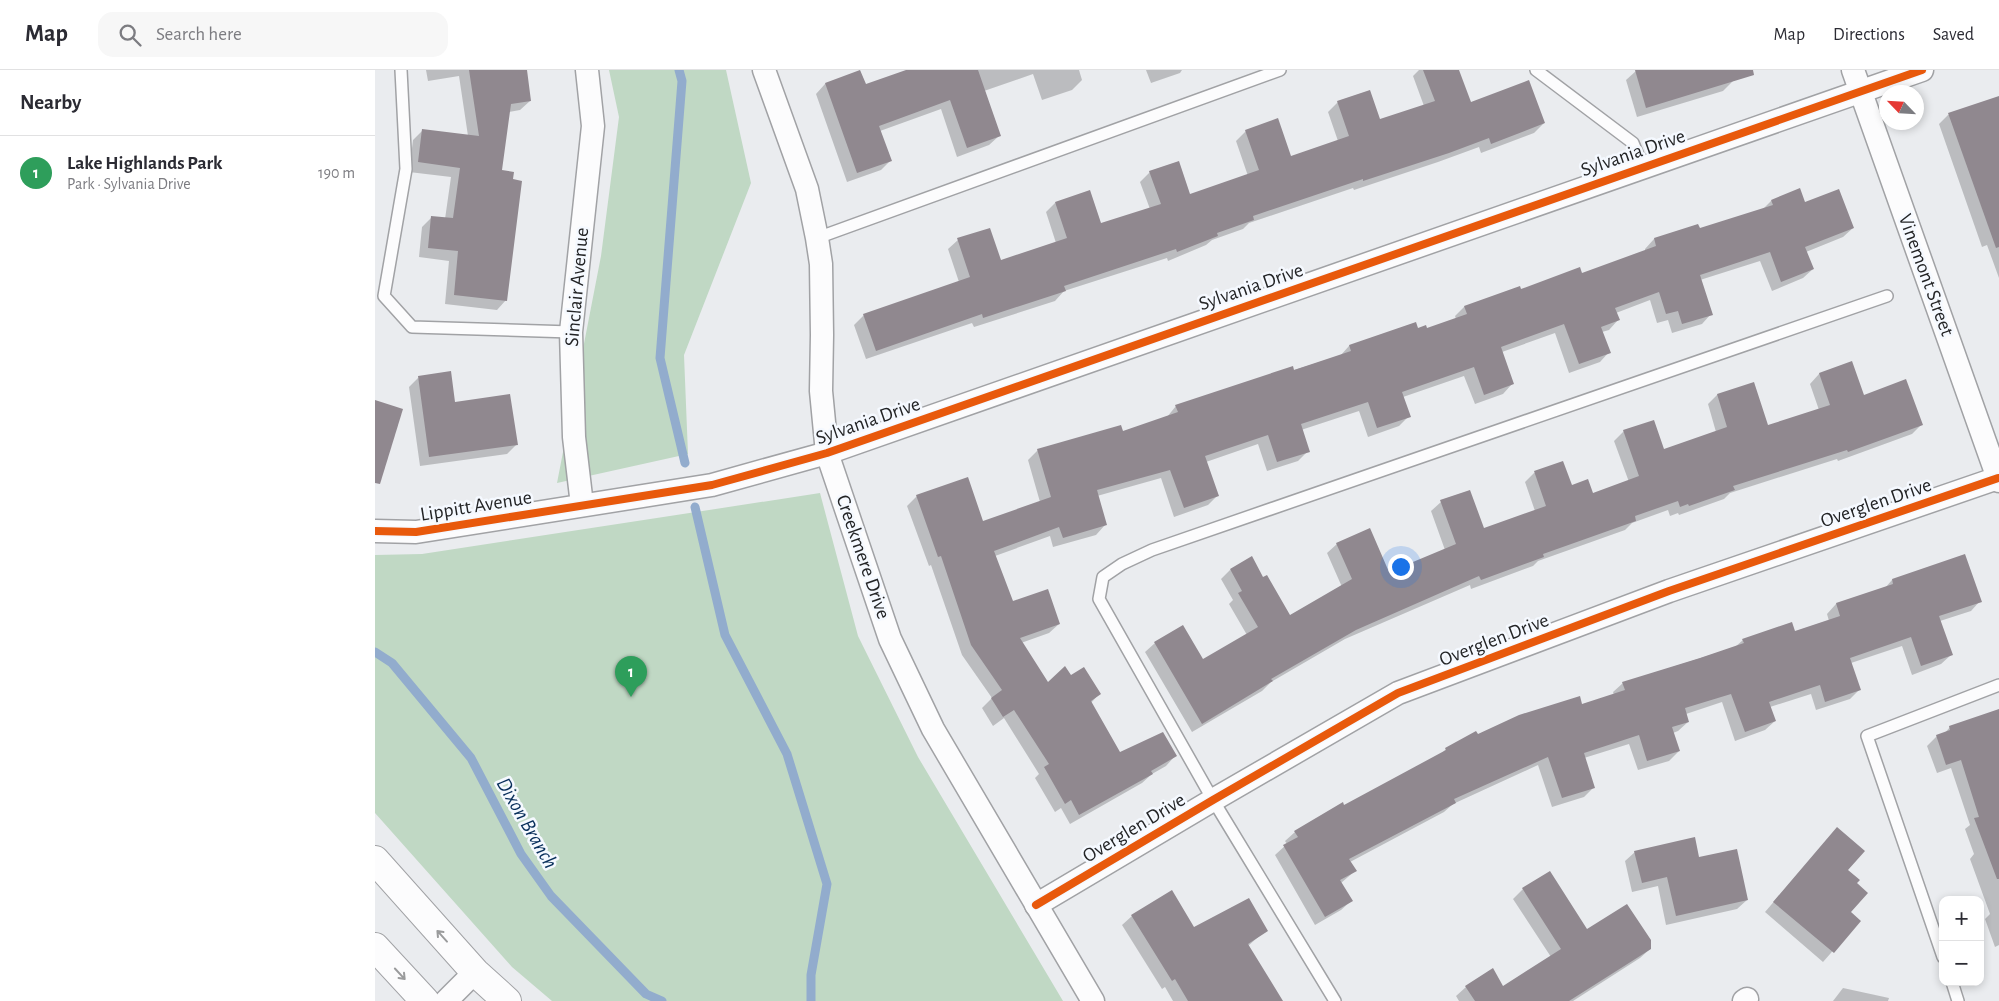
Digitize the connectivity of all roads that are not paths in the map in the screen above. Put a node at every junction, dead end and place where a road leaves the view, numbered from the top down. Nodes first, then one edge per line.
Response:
1 (401, 70) edge
2 (587, 70) edge
3 (764, 70) edge
4 (1280, 70) edge
5 (1536, 70) edge
6 (1922, 70) edge
7 (1857, 80) edge
8 (1643, 167) junction
9 (817, 238) junction
10 (1887, 296) dead end
11 (571, 332) junction
12 (827, 453) junction
13 (1998, 479) edge
14 (583, 505) junction
15 (375, 531) edge
16 (1999, 685) edge
17 (1213, 800) junction
18 (375, 860) edge
19 (1036, 905) junction
20 (1939, 945) edge
21 (375, 947) edge
22 (475, 972) junction
23 (1952, 986) edge
24 (425, 1001) edge
25 (446, 1001) edge
26 (507, 1001) edge
27 (1093, 1001) edge
28 (1335, 1001) edge
29 (1958, 1001) edge

1 - 11 lane
2 - 11 street, Sinclair Avenue
3 - 9 street, Creekmere Drive
4 - 9 lane
5 - 8 lane
6 - 7 street, Sylvania Drive
7 - 8 street, Sylvania Drive
7 - 13 street, Vinemont Street
8 - 12 street, Sylvania Drive
9 - 12 street, Creekmere Drive
10 - 17 lane
11 - 14 street, Sinclair Avenue
12 - 14 street, Sylvania Drive
12 - 19 street, Creekmere Drive
13 - 17 street, Overglen Drive
14 - 15 street, Lippitt Avenue
16 - 20 lane
17 - 19 street, Overglen Drive
17 - 28 lane
22 -> 18 main road
19 - 27 street, Creekmere Drive
21 -> 24 main road
22 - 25 street
22 - 26 main road
23 - 29 lane

